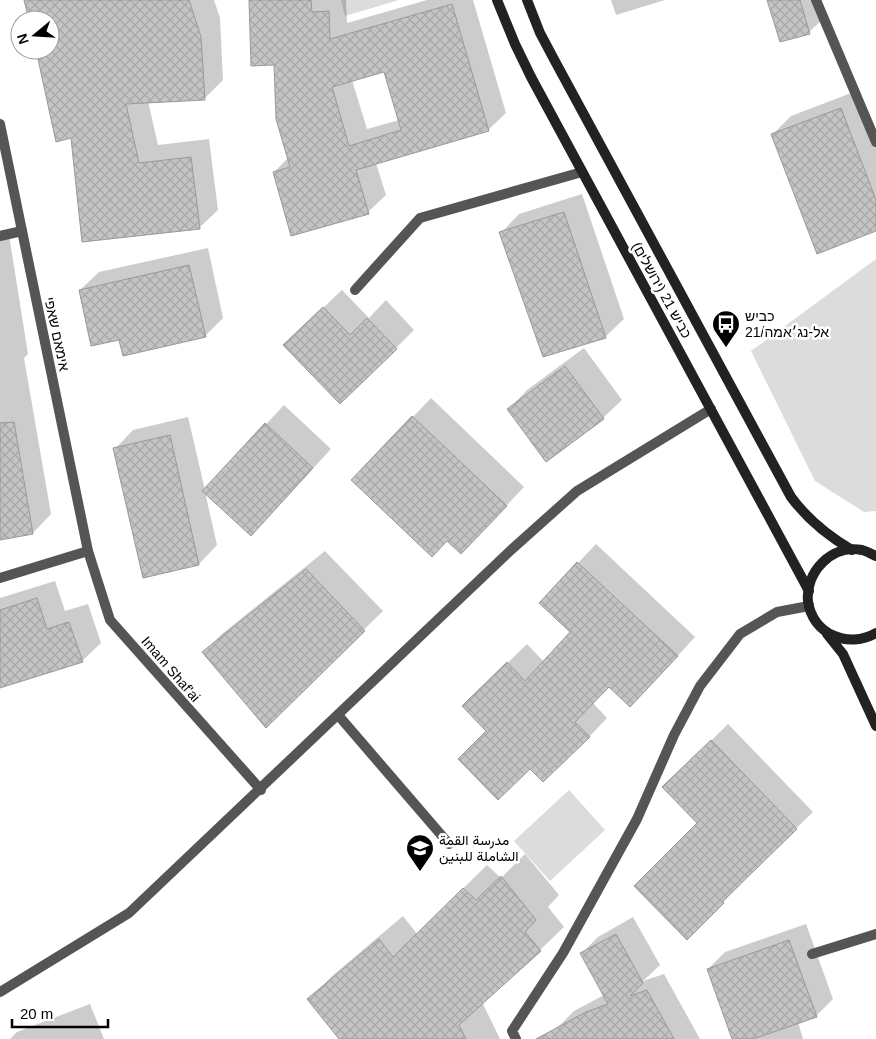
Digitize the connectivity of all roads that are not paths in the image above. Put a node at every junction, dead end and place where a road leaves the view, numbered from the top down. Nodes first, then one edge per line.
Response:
1 (497, 0) edge
2 (527, 0) edge
3 (816, 0) edge
4 (0, 124) edge
5 (876, 142) edge
6 (582, 172) junction
7 (22, 231) junction
8 (0, 236) edge
9 (355, 290) dead end
10 (711, 409) junction
11 (876, 549) edge
12 (856, 550) junction
13 (88, 551) junction
14 (876, 556) edge
15 (0, 578) edge
16 (809, 591) junction
17 (810, 606) junction
18 (823, 629) junction
19 (876, 633) edge
20 (338, 715) junction
21 (876, 726) edge
22 (261, 790) junction
23 (449, 844) dead end
24 (876, 934) edge
25 (812, 954) dead end
26 (0, 992) edge
27 (516, 1039) edge

1 - 6 main road, כביש 21 (ירושלים)
2 - 12 main road, כביש 21 (ירושלים)
3 - 5 street
4 - 7 street, אימאם שאפי
6 - 9 street
6 - 10 main road, כביש 21 (ירושלים)
7 - 8 street
7 - 13 street, אימאם שאפי
10 - 16 main road, כביש 21 (ירושלים)
10 - 20 street
11 - 12 street
12 - 14 main road, כביש 21 (ירושלים)
12 - 16 main road
13 - 15 street
13 - 22 street, Imam Shaf'ai
16 - 17 main road
17 - 18 main road
17 - 27 street
18 - 19 main road
18 - 21 main road
20 - 22 street
20 - 23 street
22 - 26 street
24 - 25 street

